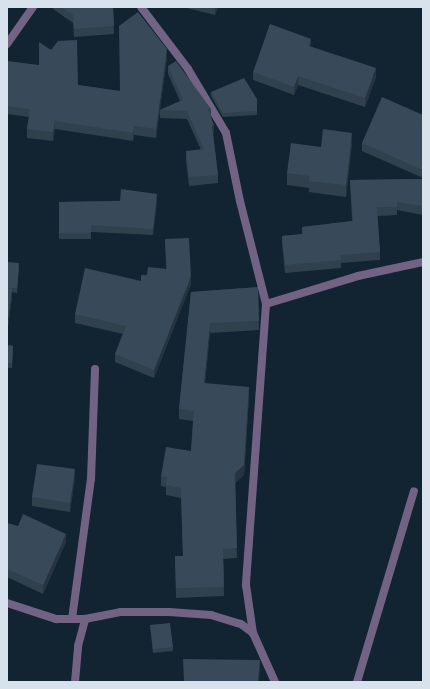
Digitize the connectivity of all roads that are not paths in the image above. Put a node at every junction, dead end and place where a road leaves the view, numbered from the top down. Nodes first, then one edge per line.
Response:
1 (33, 7) edge
2 (141, 7) edge
3 (7, 44) edge
4 (423, 262) edge
5 (266, 304) junction
6 (95, 369) dead end
7 (414, 491) dead end
8 (7, 603) edge
9 (72, 619) junction
10 (85, 619) junction
11 (253, 632) junction
12 (75, 682) edge
13 (275, 682) edge
14 (357, 682) edge

1 - 3 street
2 - 5 street
4 - 5 street
5 - 11 street
6 - 9 street
7 - 14 street
8 - 9 street
9 - 10 street
10 - 11 street
10 - 12 street
11 - 13 street

